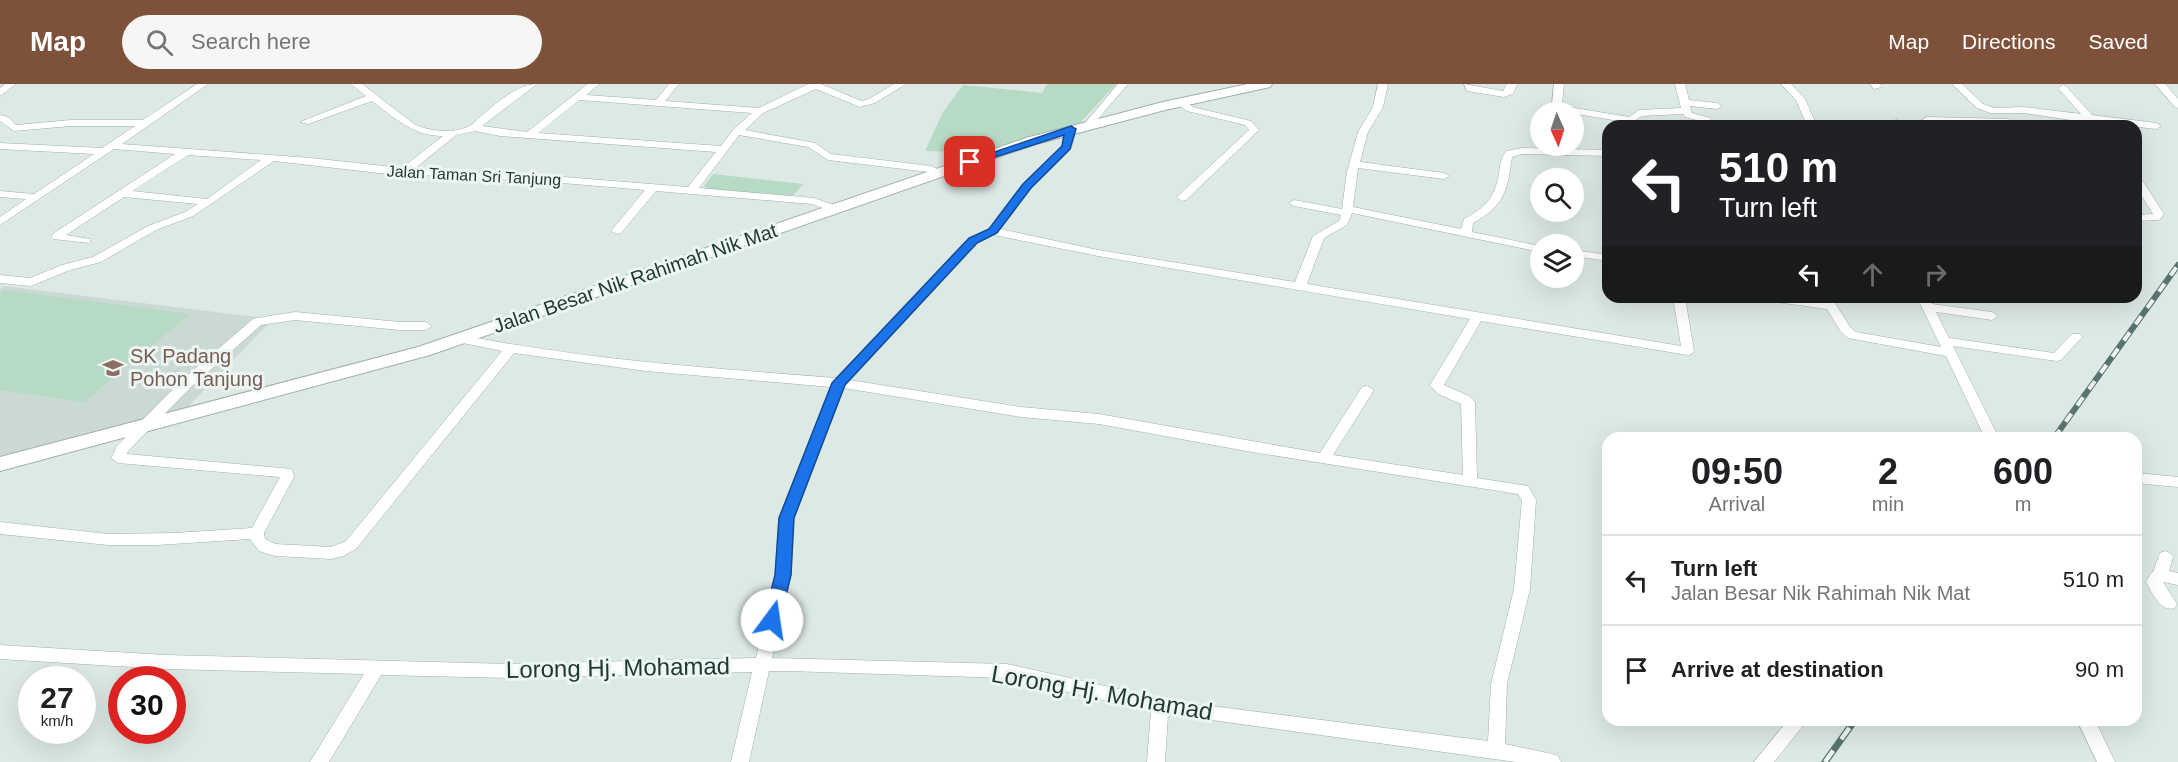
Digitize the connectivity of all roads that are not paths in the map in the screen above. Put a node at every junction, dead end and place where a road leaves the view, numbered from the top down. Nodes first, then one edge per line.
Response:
1 (11, 84) edge
2 (203, 84) edge
3 (356, 84) edge
4 (517, 84) edge
5 (594, 84) edge
6 (674, 84) edge
7 (901, 84) edge
8 (1123, 84) edge
9 (1266, 84) edge
10 (1383, 84) edge
11 (1469, 84) edge
12 (1512, 84) edge
13 (1558, 84) edge
14 (1680, 84) edge
15 (1786, 84) edge
16 (1957, 84) edge
17 (2160, 84) edge
18 (530, 85) edge
19 (814, 85) edge
20 (2063, 88) dead end
21 (0, 93) edge
22 (373, 97) junction
23 (577, 98) junction
24 (1180, 102) junction
25 (658, 104) junction
26 (2178, 105) edge
27 (1717, 106) dead end
28 (1685, 107) junction
29 (760, 111) junction
30 (1993, 111) junction
31 (0, 118) edge
32 (1707, 120) edge
33 (1809, 120) edge
34 (2005, 120) edge
35 (2080, 120) edge
36 (2090, 120) edge
37 (304, 122) dead end
38 (144, 123) junction
39 (1088, 124) junction
40 (2142, 125) edge
41 (2156, 126) dead end
42 (475, 128) junction
43 (1071, 129) junction
44 (736, 132) junction
45 (453, 133) junction
46 (531, 133) junction
47 (0, 146) edge
48 (107, 148) junction
49 (723, 149) junction
50 (184, 152) junction
51 (1602, 153) edge
52 (270, 159) junction
53 (1354, 164) junction
54 (405, 171) junction
55 (940, 173) junction
56 (1444, 176) dead end
57 (2142, 188) edge
58 (652, 189) junction
59 (690, 192) junction
60 (120, 193) junction
61 (0, 194) edge
62 (35, 198) junction
63 (1182, 198) dead end
64 (209, 202) junction
65 (1294, 204) dead end
66 (835, 209) junction
67 (1347, 211) junction
68 (2142, 218) edge
69 (0, 222) edge
70 (617, 231) dead end
71 (993, 231) junction
72 (1466, 234) junction
73 (86, 241) dead end
74 (1530, 247) edge
75 (1584, 254) edge
76 (1602, 257) edge
77 (0, 279) edge
78 (1301, 287) junction
79 (1680, 303) edge
80 (1810, 303) edge
81 (1925, 303) edge
82 (1930, 303) edge
83 (1478, 316) junction
84 (1992, 316) dead end
85 (426, 326) dead end
86 (2076, 337) dead end
87 (462, 339) junction
88 (1947, 347) junction
89 (511, 349) junction
90 (839, 383) junction
91 (1367, 390) dead end
92 (146, 424) junction
93 (1989, 432) edge
94 (1325, 457) junction
95 (0, 464) edge
96 (2142, 479) edge
97 (1470, 480) junction
98 (2178, 482) edge
99 (0, 528) edge
100 (257, 533) junction
101 (2165, 557) dead end
102 (2160, 576) junction
103 (2178, 579) edge
104 (2169, 604) dead end
105 (0, 652) edge
106 (761, 665) junction
107 (377, 667) junction
108 (1160, 706) junction
109 (1792, 726) edge
110 (2089, 726) edge
111 (1496, 750) junction
112 (319, 762) edge
113 (740, 762) edge
114 (1156, 762) edge
115 (1552, 762) edge
116 (1763, 762) edge
117 (2106, 762) edge

1 - 21 street
2 - 38 street
3 - 22 street
4 - 18 street
5 - 23 street
6 - 25 street
7 - 19 street
8 - 39 street
9 - 24 street, Jalan Besar Nik Rahimah Nik Mat
10 - 53 street
11 - 12 street
13 - 28 street
14 - 28 street
15 - 33 street
16 - 30 street
17 - 26 street
18 - 42 street
19 - 29 street
20 - 36 street
22 - 37 street
22 - 45 street
23 - 25 street
23 - 46 street
24 - 39 street, Jalan Besar Nik Rahimah Nik Mat
24 - 63 street
25 - 29 street
27 - 28 street
28 - 32 street
29 - 44 street
30 - 34 street
30 - 35 street
31 - 38 street
38 - 48 street
39 - 43 street, Jalan Besar Nik Rahimah Nik Mat
40 - 41 street
42 - 45 street
42 - 46 street
43 - 55 street, Jalan Besar Nik Rahimah Nik Mat
43 - 71 street
44 - 49 street
44 - 55 street
45 - 54 street
46 - 49 street
47 - 48 street, Jalan Taman Sri Tanjung
48 - 50 street, Jalan Taman Sri Tanjung
48 - 62 street
49 - 59 street
50 - 52 street, Jalan Taman Sri Tanjung
50 - 60 street
51 - 72 street
52 - 54 street, Jalan Taman Sri Tanjung
52 - 64 street
53 - 56 street
53 - 67 street
54 - 58 street, Jalan Taman Sri Tanjung
55 - 66 street, Jalan Besar Nik Rahimah Nik Mat
57 - 68 street
58 - 59 street, Jalan Taman Sri Tanjung
58 - 70 street
59 - 66 street, Jalan Taman Sri Tanjung
60 - 64 street
60 - 73 street
61 - 62 street
62 - 69 street
64 - 77 street
65 - 67 street
66 - 87 street, Jalan Besar Nik Rahimah Nik Mat
67 - 72 street
67 - 78 street
71 - 78 street
71 - 90 street
72 - 74 street
75 - 76 street
78 - 83 street
79 - 83 street
80 - 88 street
81 - 88 street
82 - 84 street
83 - 97 street
85 - 92 street
86 - 88 street
87 - 89 street
87 - 92 street, Jalan Besar Nik Rahimah Nik Mat
88 - 93 street
89 - 90 street
89 - 100 street
90 - 94 street
90 - 106 street
91 - 94 street
92 - 95 street, Jalan Besar Nik Rahimah Nik Mat
92 - 100 street
94 - 97 street
96 - 98 street
97 - 111 street
99 - 100 street
101 - 102 street
102 - 103 street
102 - 104 street
105 - 107 street, Lorong Hj. Mohamad
106 - 107 street, Lorong Hj. Mohamad
106 - 108 street, Lorong Hj. Mohamad
106 - 113 street
107 - 112 street
108 - 111 street, Lorong Hj. Mohamad
108 - 114 street
109 - 116 street
110 - 117 street
111 - 115 street, Lorong Hj. Mohamad

